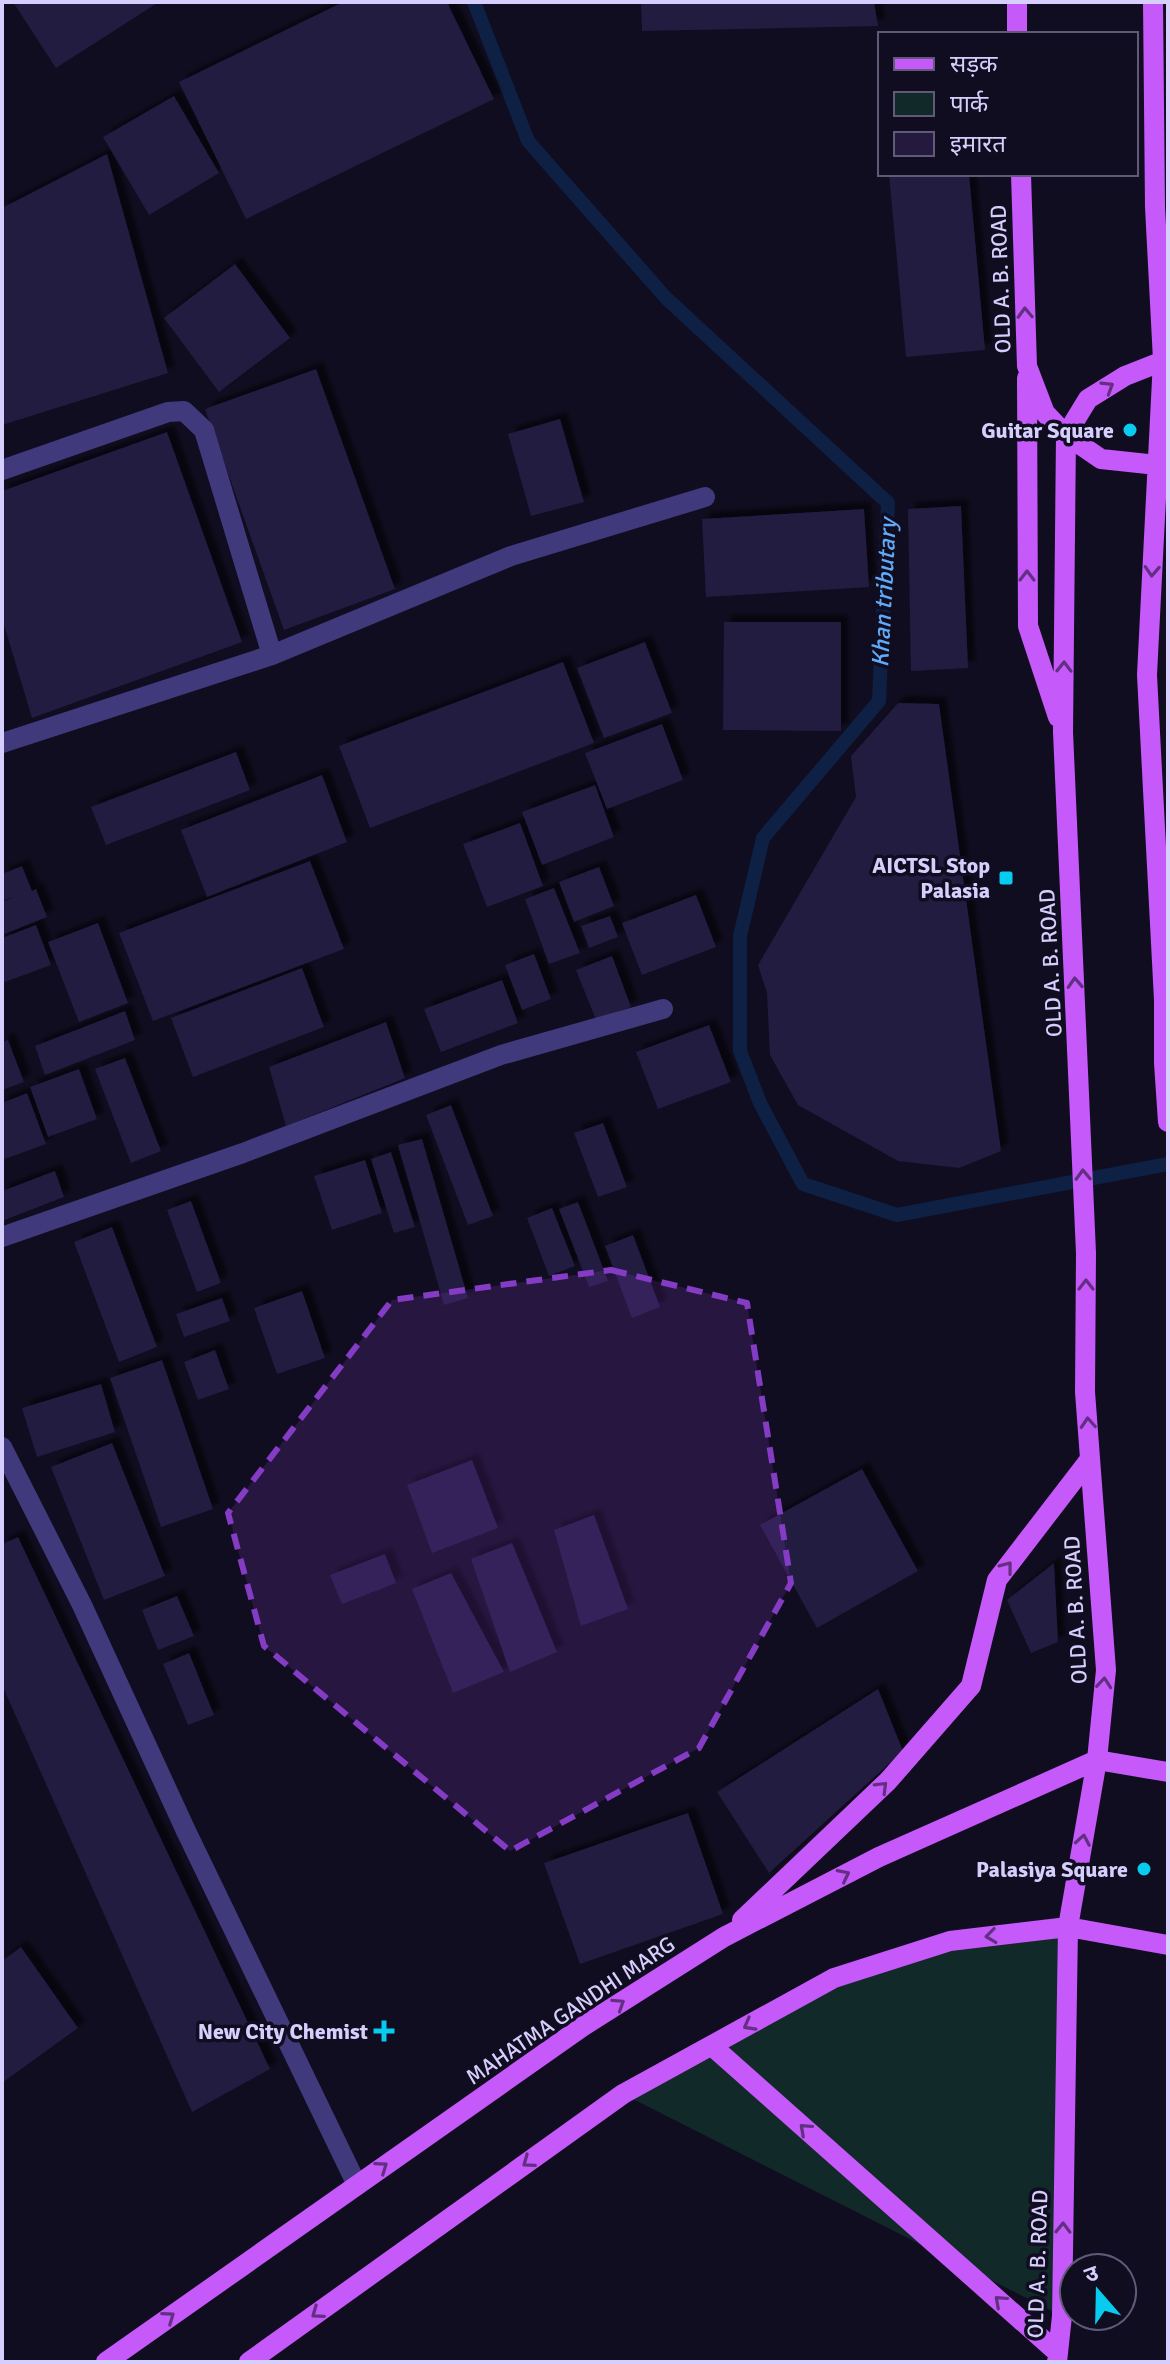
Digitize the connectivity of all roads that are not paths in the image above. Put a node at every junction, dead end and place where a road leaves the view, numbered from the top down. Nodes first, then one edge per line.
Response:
1 (1017, 2) edge
2 (1153, 2) edge
3 (1017, 32) edge
4 (1153, 59) junction
5 (1168, 117) edge
6 (1021, 176) edge
7 (1166, 360) edge
8 (1027, 366) junction
9 (1066, 435) junction
10 (1163, 463) edge
11 (2, 470) edge
12 (705, 497) dead end
13 (272, 655) junction
14 (1168, 667) edge
15 (1147, 675) junction
16 (1063, 732) junction
17 (2, 743) edge
18 (663, 1009) dead end
19 (1168, 1122) edge
20 (2, 1237) edge
21 (2, 1447) edge
22 (1090, 1459) junction
23 (1097, 1760) junction
24 (1168, 1772) edge
25 (1068, 1927) junction
26 (724, 1937) junction
27 (1168, 1945) edge
28 (712, 2046) junction
29 (357, 2185) junction
30 (1058, 2357) edge
31 (106, 2362) edge
32 (249, 2362) edge

1 - 3 main road
2 - 4 main road
4 - 5 main road
4 - 7 main road
8 -> 6 main road, OLD A. B. ROAD
9 -> 7 main road
7 - 10 main road
8 - 9 main road, OLD A. B. ROAD
16 -> 8 main road
9 - 10 main road
16 -> 9 main road, OLD A. B. ROAD
10 -> 15 main road
11 - 13 street
12 - 13 street
13 - 17 street
14 - 15 main road
15 - 19 main road
22 -> 16 main road, OLD A. B. ROAD
18 - 20 street
21 - 29 street
23 -> 22 main road, OLD A. B. ROAD
26 -> 22 main road
23 - 24 main road
25 -> 23 main road, OLD A. B. ROAD
26 -> 23 main road, MAHATMA GANDHI MARG
25 - 27 main road
25 -> 28 main road
30 -> 25 main road, OLD A. B. ROAD
29 -> 26 main road, MAHATMA GANDHI MARG
30 -> 28 main road
28 -> 32 main road
31 -> 29 main road, MAHATMA GANDHI MARG

